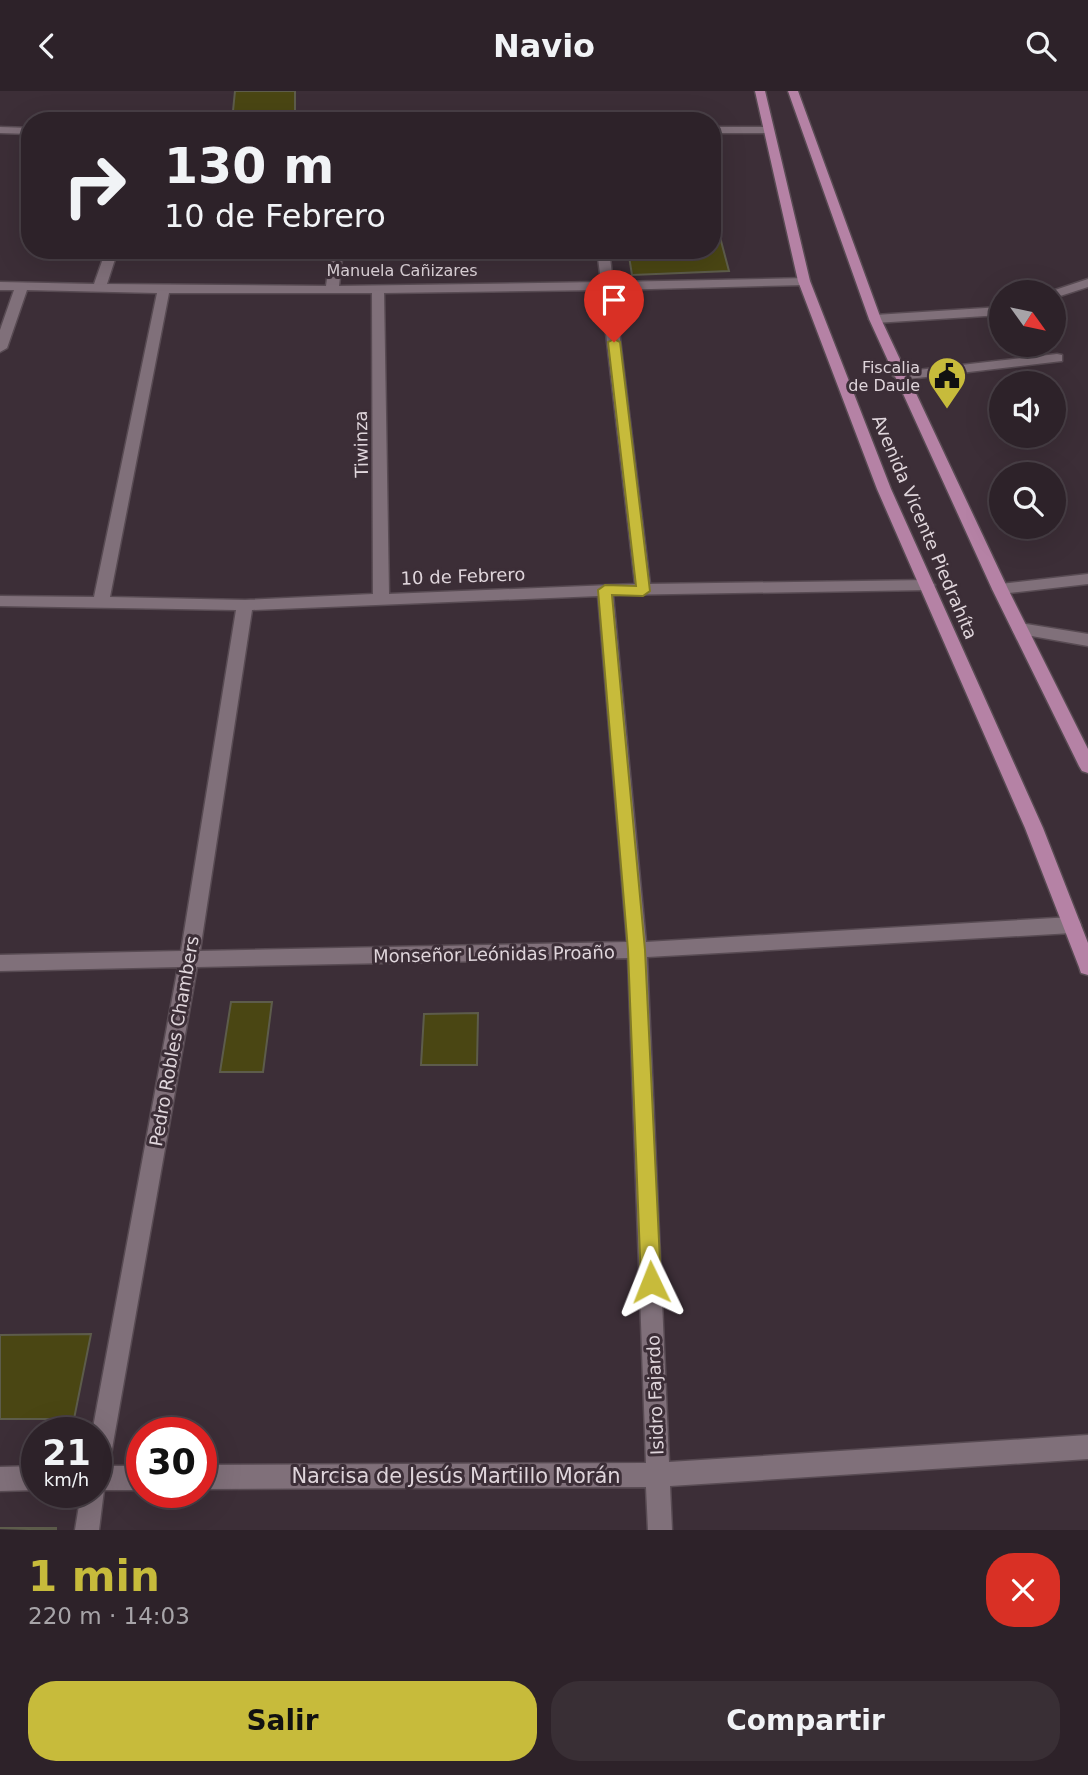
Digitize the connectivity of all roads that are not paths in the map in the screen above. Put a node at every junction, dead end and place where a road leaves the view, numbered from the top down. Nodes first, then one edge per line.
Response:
1 (760, 91) edge
2 (793, 91) edge
3 (0, 130) edge
4 (721, 130) edge
5 (768, 130) junction
6 (21, 131) edge
7 (109, 259) edge
8 (336, 259) edge
9 (604, 259) edge
10 (804, 281) junction
11 (1088, 283) edge
12 (0, 286) edge
13 (22, 286) junction
14 (608, 287) junction
15 (99, 288) junction
16 (163, 288) junction
17 (332, 288) junction
18 (378, 288) junction
19 (1066, 290) edge
20 (989, 312) edge
21 (875, 319) junction
22 (0, 348) edge
23 (1057, 358) dead end
24 (900, 376) junction
25 (1088, 579) edge
26 (927, 585) junction
27 (1000, 589) junction
28 (605, 590) junction
29 (643, 591) junction
30 (382, 599) junction
31 (0, 601) edge
32 (101, 602) junction
33 (245, 605) junction
34 (1020, 629) junction
35 (1088, 640) edge
36 (1088, 766) edge
37 (1072, 925) junction
38 (637, 950) junction
39 (189, 961) junction
40 (0, 963) edge
41 (1088, 967) edge
42 (107, 1417) edge
43 (1088, 1447) edge
44 (659, 1475) junction
45 (217, 1477) edge
46 (21, 1478) edge
47 (0, 1479) edge
48 (91, 1508) edge
49 (87, 1530) edge
50 (660, 1530) edge

1 - 5 main road, Avenida Vicente Piedrahíta
2 - 21 main road
3 - 6 street
4 - 5 street
5 - 10 main road, Avenida Vicente Piedrahíta
7 - 15 street
8 - 17 street
9 - 14 street
10 - 14 street, Manuela Cañizares
10 - 26 main road, Avenida Vicente Piedrahíta
11 - 19 street
12 - 13 street, Manuela Cañizares
13 - 15 street, Manuela Cañizares
13 - 22 street
14 - 18 street, Manuela Cañizares
14 - 29 street
15 - 16 street, Manuela Cañizares
16 - 17 street, Manuela Cañizares
16 - 32 street
17 - 18 street, Manuela Cañizares
18 - 30 street, Tiwinza
20 - 21 street
21 - 24 main road
23 - 24 street
24 - 27 main road
25 - 27 street
26 - 29 street, 10 de Febrero
26 - 37 main road, Avenida Vicente Piedrahíta
27 - 34 main road
28 - 29 street, 10 de Febrero
28 - 30 street, 10 de Febrero
28 - 38 street, Isidro Fajardo
30 - 33 street, 10 de Febrero
31 - 32 street, 10 de Febrero
32 - 33 street, 10 de Febrero
33 - 39 street, Pedro Robles Chambers
34 - 35 street
34 - 36 main road
37 - 38 street, Monseñor Leónidas Proaño
37 - 41 main road, Avenida Vicente Piedrahíta
38 - 39 street, Monseñor Leónidas Proaño
38 - 44 street, Isidro Fajardo
39 - 40 street, Monseñor Leónidas Proaño
39 - 42 street, Pedro Robles Chambers
43 - 44 street, Narcisa de Jesús Martillo Morán
44 - 45 street, Narcisa de Jesús Martillo Morán
44 - 50 street, Isidro Fajardo
46 - 47 street
48 - 49 street

